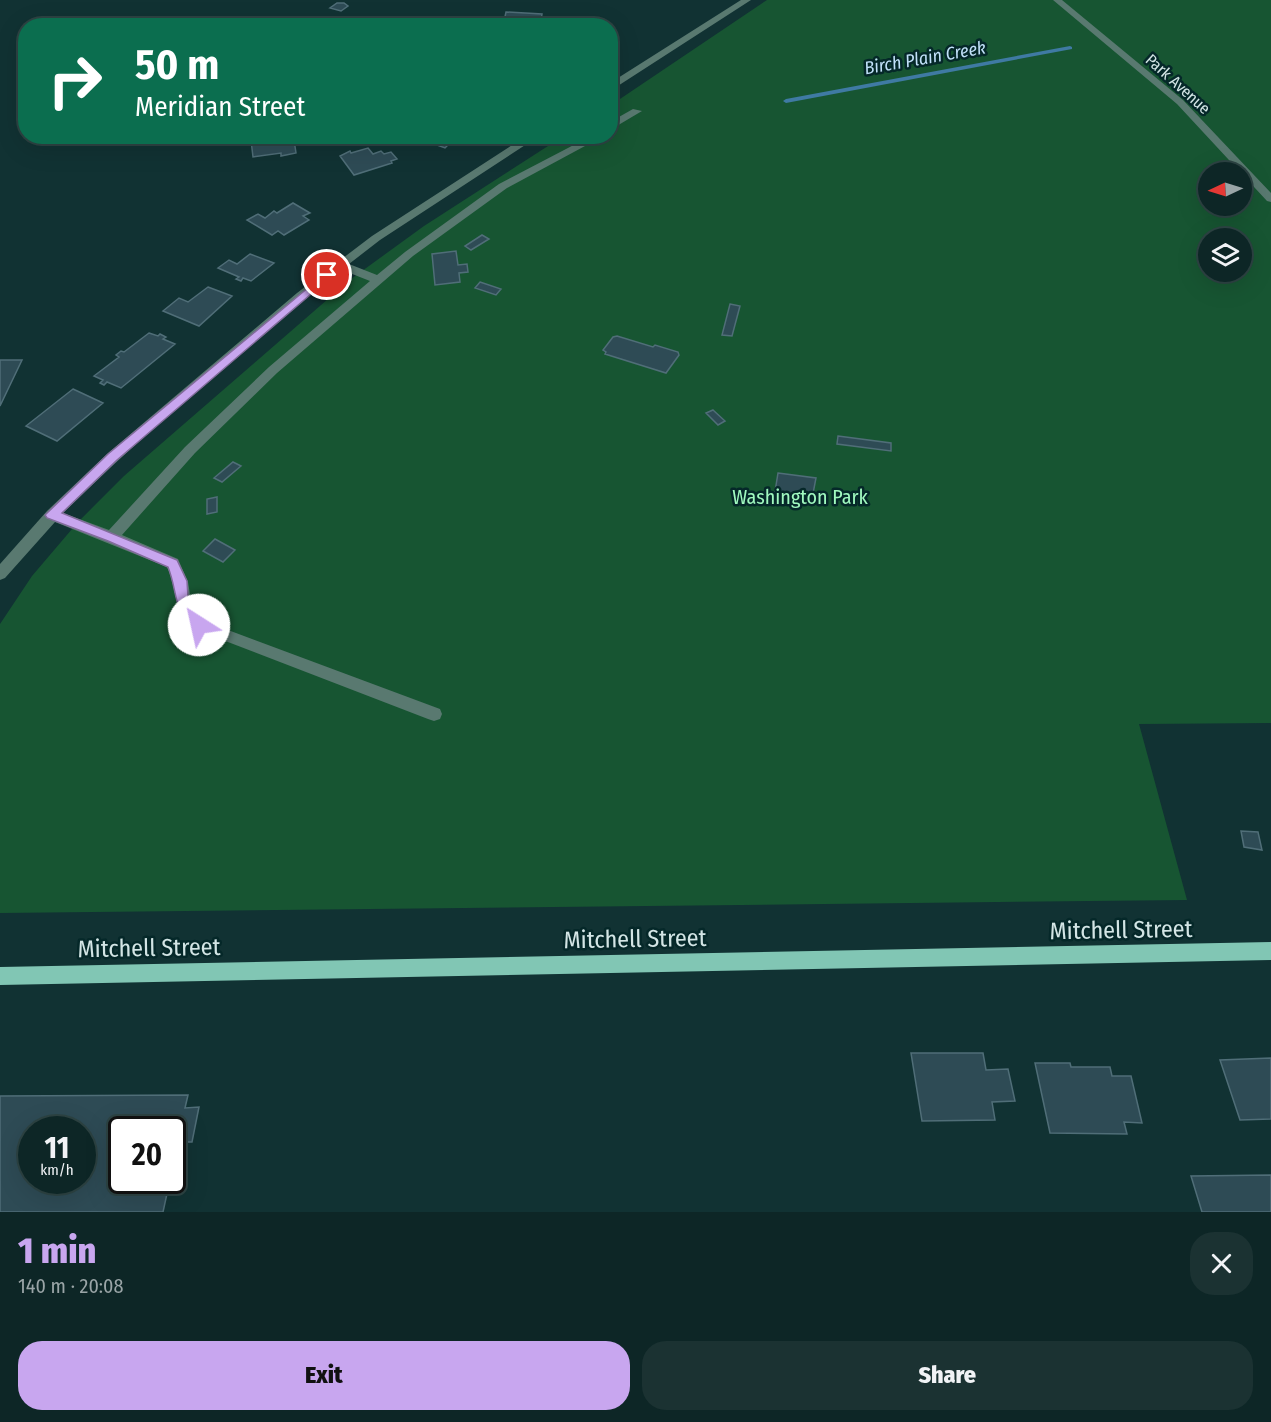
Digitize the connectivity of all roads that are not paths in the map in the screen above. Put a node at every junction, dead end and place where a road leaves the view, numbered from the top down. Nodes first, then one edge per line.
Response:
1 (747, 0) edge
2 (1057, 0) edge
3 (618, 83) edge
4 (636, 111) dead end
5 (618, 122) edge
6 (522, 144) edge
7 (579, 144) edge
8 (1271, 198) edge
9 (340, 265) junction
10 (379, 280) junction
11 (52, 515) junction
12 (112, 537) junction
13 (0, 574) edge
14 (434, 714) dead end
15 (1271, 951) edge
16 (0, 976) edge

1 - 3 street
2 - 8 street, Park Avenue
4 - 5 street
6 - 9 street
7 - 10 street
9 - 10 street
9 - 11 street
10 - 12 street
11 - 12 street
11 - 13 street
12 - 14 street
15 - 16 main road, Mitchell Street

